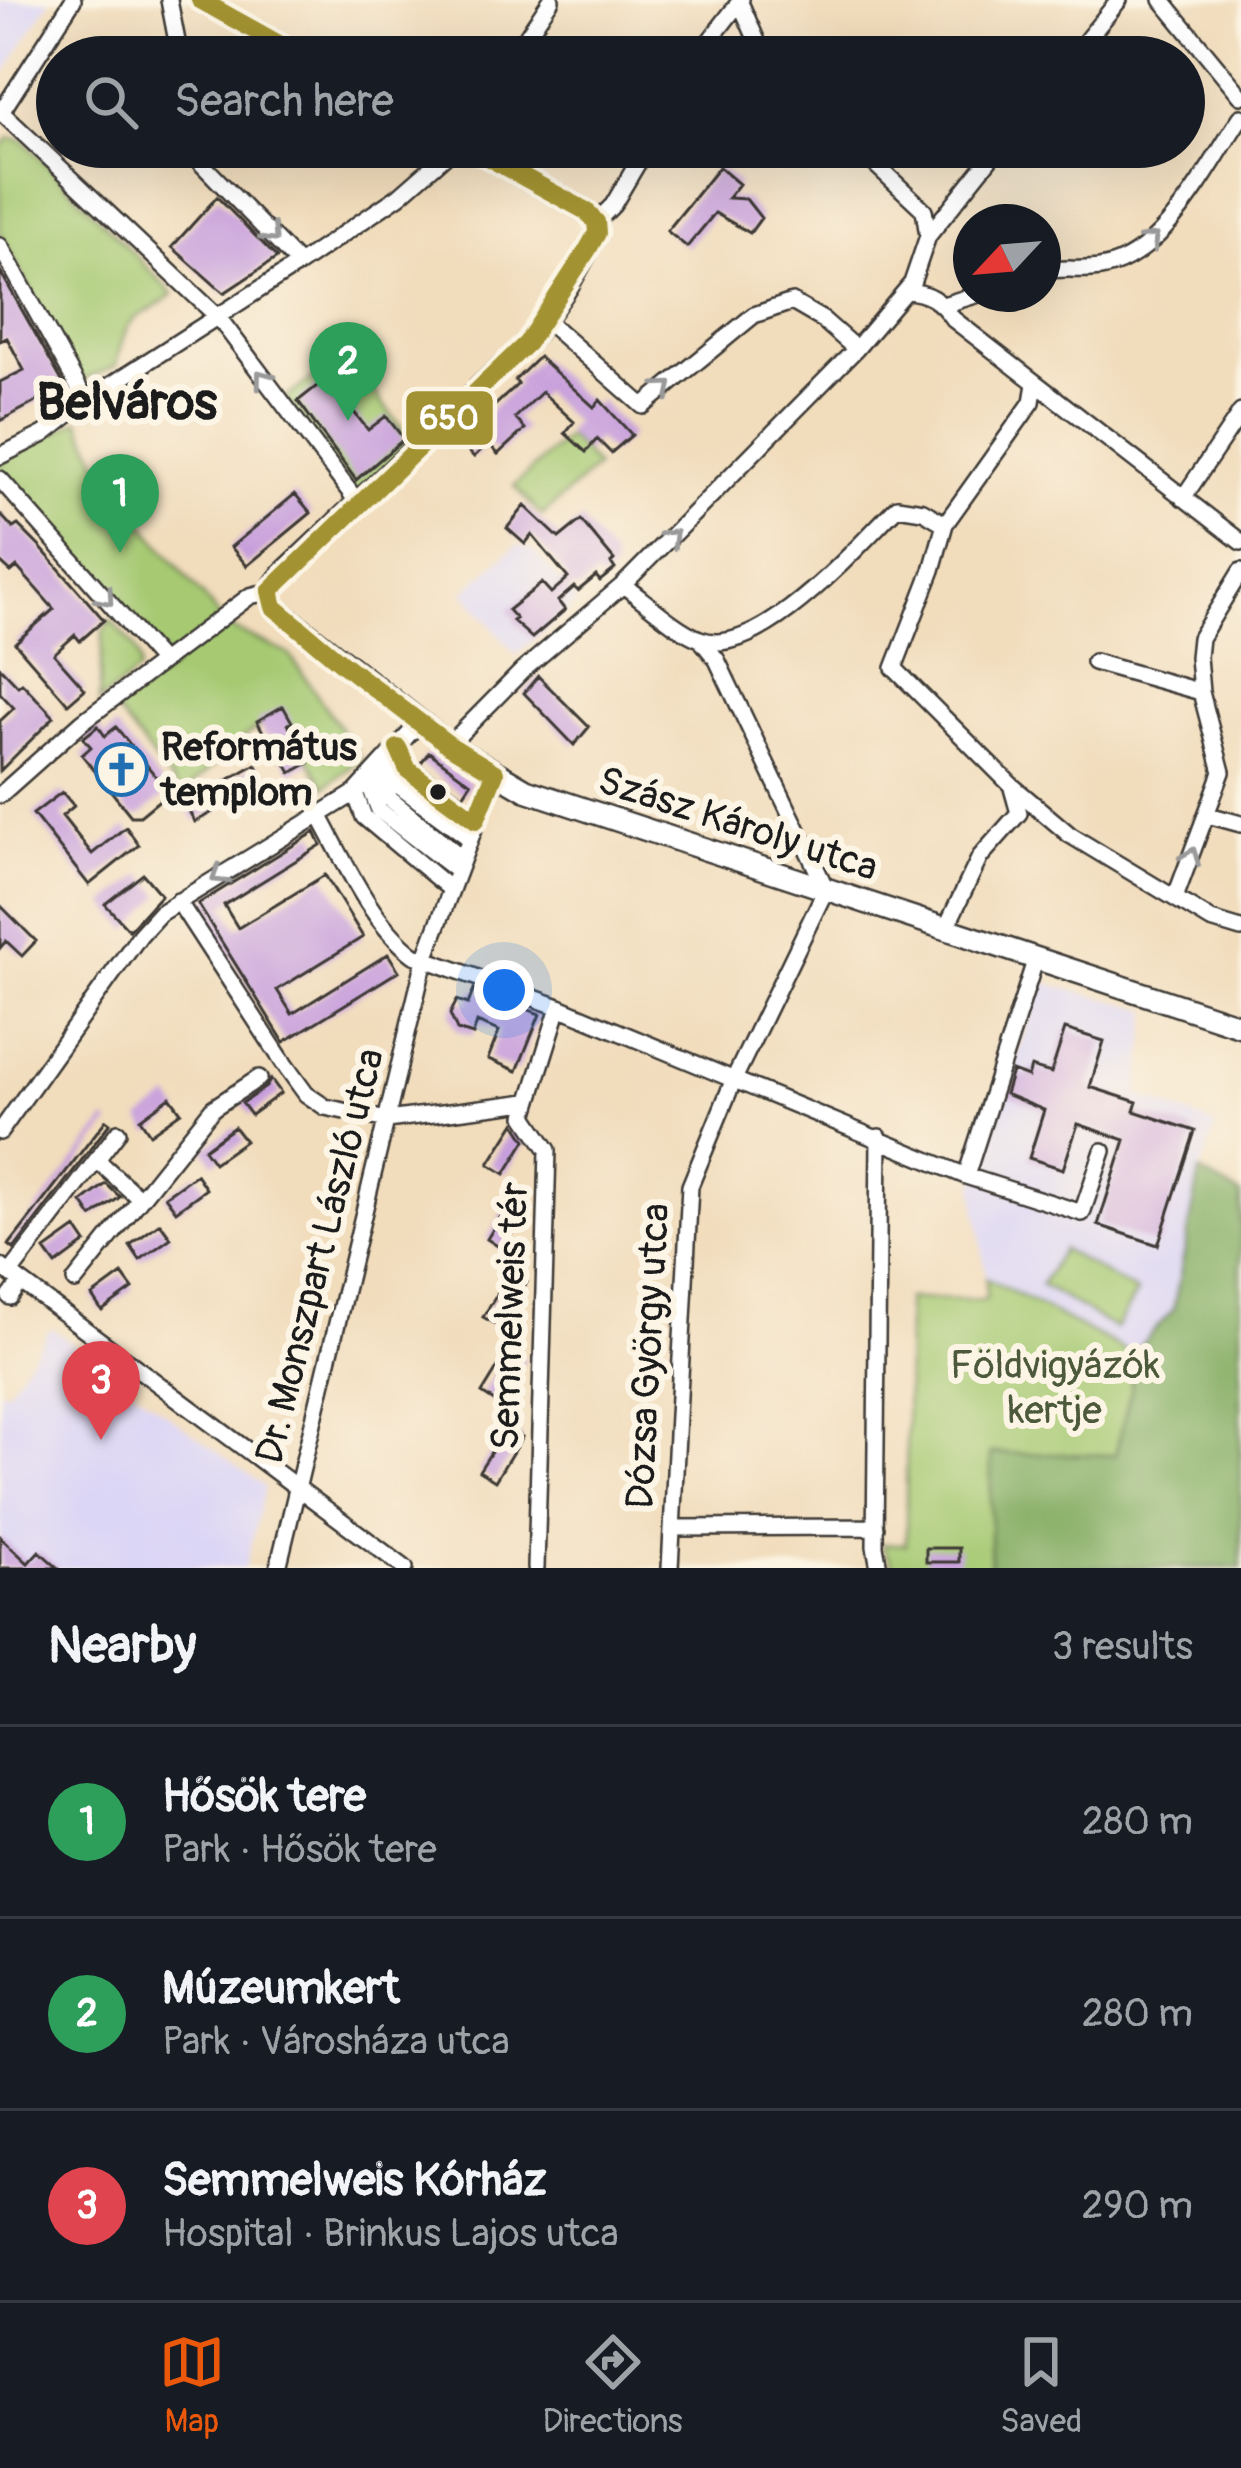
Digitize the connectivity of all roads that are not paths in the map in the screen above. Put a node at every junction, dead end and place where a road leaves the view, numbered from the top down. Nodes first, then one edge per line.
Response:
1 (74, 0) edge
2 (169, 0) edge
3 (200, 0) edge
4 (550, 0) edge
5 (740, 0) edge
6 (1119, 0) edge
7 (1162, 0) edge
8 (51, 36) edge
9 (176, 36) edge
10 (264, 36) edge
11 (527, 36) edge
12 (713, 36) edge
13 (755, 36) edge
14 (1090, 36) edge
15 (1192, 36) edge
16 (1205, 52) edge
17 (36, 59) edge
18 (1241, 96) edge
19 (1, 113) edge
20 (1241, 117) edge
21 (36, 146) edge
22 (60, 168) edge
23 (206, 168) edge
24 (431, 168) edge
25 (507, 168) edge
26 (634, 168) edge
27 (879, 168) edge
28 (982, 168) edge
29 (596, 222) junction
30 (928, 236) junction
31 (0, 246) edge
32 (298, 264) junction
33 (1061, 268) edge
34 (909, 287) junction
35 (953, 302) edge
36 (944, 305) junction
37 (218, 317) junction
38 (544, 320) junction
39 (856, 349) junction
40 (1035, 384) junction
41 (86, 401) junction
42 (1241, 412) edge
43 (0, 456) edge
44 (0, 479) edge
45 (1183, 498) junction
46 (359, 504) junction
47 (945, 524) junction
48 (1241, 542) edge
49 (1241, 571) edge
50 (623, 585) junction
51 (270, 591) junction
52 (701, 640) junction
53 (162, 662) junction
54 (1094, 662) dead end
55 (1201, 692) junction
56 (420, 722) junction
57 (449, 745) junction
58 (377, 771) junction
59 (495, 773) junction
60 (1011, 785) junction
61 (0, 795) edge
62 (318, 813) junction
63 (1208, 815) junction
64 (476, 820) junction
65 (1241, 824) edge
66 (469, 838) junction
67 (458, 864) junction
68 (449, 887) junction
69 (826, 890) junction
70 (1175, 898) junction
71 (178, 901) junction
72 (946, 928) junction
73 (1241, 929) edge
74 (1036, 958) junction
75 (424, 959) junction
76 (560, 1007) junction
77 (1241, 1026) edge
78 (259, 1078) dead end
79 (734, 1079) junction
80 (527, 1102) junction
81 (387, 1120) junction
82 (0, 1132) edge
83 (118, 1132) dead end
84 (879, 1137) junction
85 (1103, 1151) dead end
86 (97, 1160) junction
87 (966, 1176) junction
88 (140, 1198) junction
89 (10, 1274) edge
90 (75, 1281) dead end
91 (10, 1298) dead end
92 (298, 1488) junction
93 (875, 1527) junction
94 (672, 1528) junction
95 (278, 1568) edge
96 (405, 1568) edge
97 (536, 1568) edge
98 (670, 1568) edge
99 (879, 1568) edge

1 - 8 street
2 - 9 street
3 - 10 main road
4 - 11 street
5 - 12 street
5 - 13 street
6 - 14 street
7 - 15 street
16 - 18 street
17 - 19 street
19 - 21 street
33 -> 20 street
22 - 37 street
23 -> 32 street
24 - 32 street
25 - 29 main road
26 - 29 street
27 - 30 street
28 - 30 street
29 - 38 main road
30 - 34 street
31 - 41 street
32 - 37 street
34 - 36 street
34 - 39 street
35 - 36 street
36 - 40 street
37 - 41 street
46 -> 37 street
38 -> 39 street
38 - 46 main road
50 -> 39 street
40 - 45 street
40 - 47 street
41 - 43 street
42 - 45 street
44 -> 53 street
45 - 48 street
46 - 51 main road
47 - 52 street
47 - 60 street
49 - 55 street
50 - 52 street
50 - 57 street
51 - 53 street
51 - 56 main road, Szász Károly utca
52 - 69 street
53 - 61 street
54 - 55 street
55 - 63 street
56 - 57 main road, Szász Károly utca
56 - 58 street
57 - 59 main road, Szász Károly utca
58 - 62 street
58 - 64 street
58 - 66 street
58 - 67 street
58 - 68 street
59 - 64 street, Dr. Monszpart László utca
59 - 69 main road, Szász Károly utca
60 - 70 street
60 - 72 street
62 -> 71 street
62 - 75 street
63 - 65 street
70 -> 63 street
64 - 66 street, Dr. Monszpart László utca
66 - 67 street, Dr. Monszpart László utca
67 - 68 street, Dr. Monszpart László utca
68 - 75 street, Dr. Monszpart László utca
69 - 72 main road, Szász Károly utca
69 - 79 street, Dózsa György utca
70 - 73 street
71 - 81 street
71 - 82 street
72 - 74 main road, Szász Károly utca
74 - 77 main road, Szász Károly utca
74 - 87 street
75 - 76 street
75 - 81 street, Dr. Monszpart László utca
76 - 79 street
76 - 80 street
78 - 88 street
79 - 84 street
79 - 94 street, Dózsa György utca
80 - 81 street
80 - 97 street, Semmelweis tér
81 - 92 street, Dr. Monszpart László utca
83 - 86 street
84 - 87 street
84 - 93 street
85 - 87 street
86 - 88 street
86 - 89 street
88 - 90 street
89 - 91 street
89 - 92 street
92 - 95 street, Dr. Monszpart László utca
92 - 96 street
93 - 94 street
93 - 99 street
94 - 98 street, Dózsa György utca

